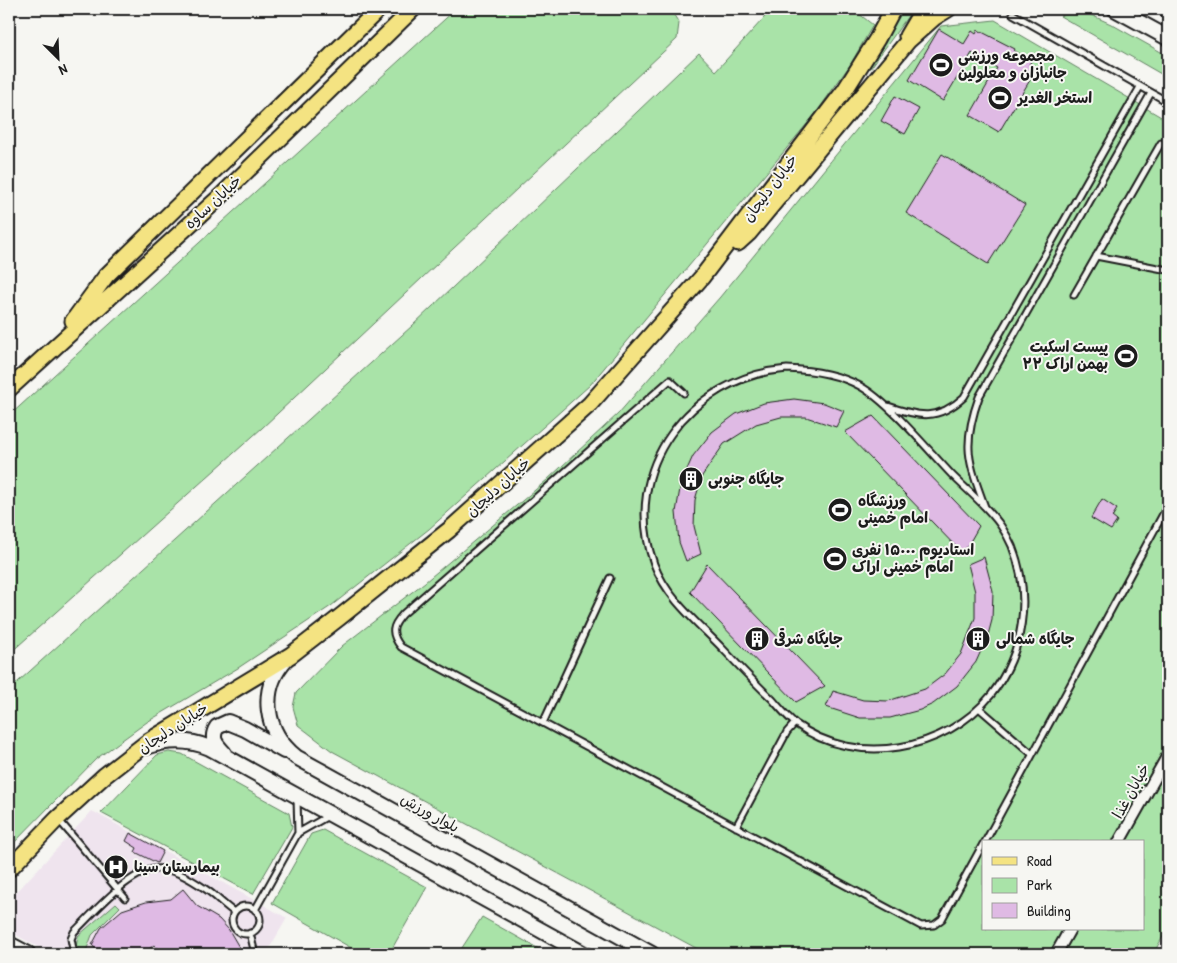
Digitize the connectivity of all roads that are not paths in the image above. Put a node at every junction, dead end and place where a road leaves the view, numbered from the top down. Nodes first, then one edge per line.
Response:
1 (380, 9) edge
2 (413, 9) edge
3 (893, 9) edge
4 (923, 9) edge
5 (948, 9) edge
6 (1115, 9) edge
7 (1013, 14) dead end
8 (1168, 38) edge
9 (892, 60) junction
10 (1140, 87) junction
11 (1151, 93) junction
12 (1168, 102) edge
13 (1161, 143) dead end
14 (1096, 256) junction
15 (1168, 270) edge
16 (702, 276) junction
17 (1074, 295) dead end
18 (54, 346) junction
19 (9, 389) edge
20 (684, 393) dead end
21 (885, 406) junction
22 (1168, 505) edge
23 (986, 510) junction
24 (610, 578) dead end
25 (291, 654) junction
26 (979, 708) junction
27 (795, 723) junction
28 (544, 724) junction
29 (136, 751) junction
30 (1032, 754) junction
31 (1168, 754) edge
32 (226, 756) junction
33 (296, 757) junction
34 (297, 796) junction
35 (331, 814) junction
36 (57, 819) junction
37 (736, 827) junction
38 (298, 832) junction
39 (986, 840) edge
40 (1120, 840) edge
41 (982, 847) edge
42 (9, 869) edge
43 (118, 890) junction
44 (125, 898) dead end
45 (255, 910) junction
46 (234, 912) junction
47 (1069, 930) edge
48 (250, 933) junction
49 (9, 944) edge
50 (28, 954) edge
51 (74, 954) edge
52 (255, 954) edge
53 (584, 954) edge
54 (652, 954) edge
55 (1056, 954) edge

1 - 18 main road
2 - 18 main road, خیابان ساوه
3 - 16 main road, خیابان دلیجان
4 - 9 main road
5 - 9 main road
6 - 8 main road
7 - 10 lane
9 - 16 main road
10 - 11 lane
10 - 21 lane
11 - 12 lane
11 - 23 lane
13 - 14 lane
14 - 15 lane
14 - 17 lane
16 - 25 main road, خیابان دلیجان
18 - 19 main road, خیابان ساوه
20 - 28 lane
21 - 23 lane
21 - 27 lane
22 - 30 lane
23 - 26 lane
24 - 28 lane
25 - 29 main road, خیابان دلیجان
25 - 33 main road, بلوار ورزش
26 - 27 lane
26 - 30 lane
27 - 37 lane
28 - 37 lane
29 - 32 main road
29 - 36 main road, خیابان دلیجان
30 - 39 lane
31 - 40 street, خیابان غذا
32 - 33 main road
32 - 34 main road
33 - 54 main road, بلوار ورزش
34 - 35 main road
34 - 38 lane
35 - 38 lane
35 - 53 main road
36 - 42 main road, خیابان دلیجان
36 - 43 lane
37 - 41 lane
38 - 45 lane
43 - 44 lane
43 - 46 lane
43 - 51 lane
45 - 46 lane
45 - 48 lane
46 - 48 lane
47 - 55 street
48 - 52 lane
49 - 50 main road

